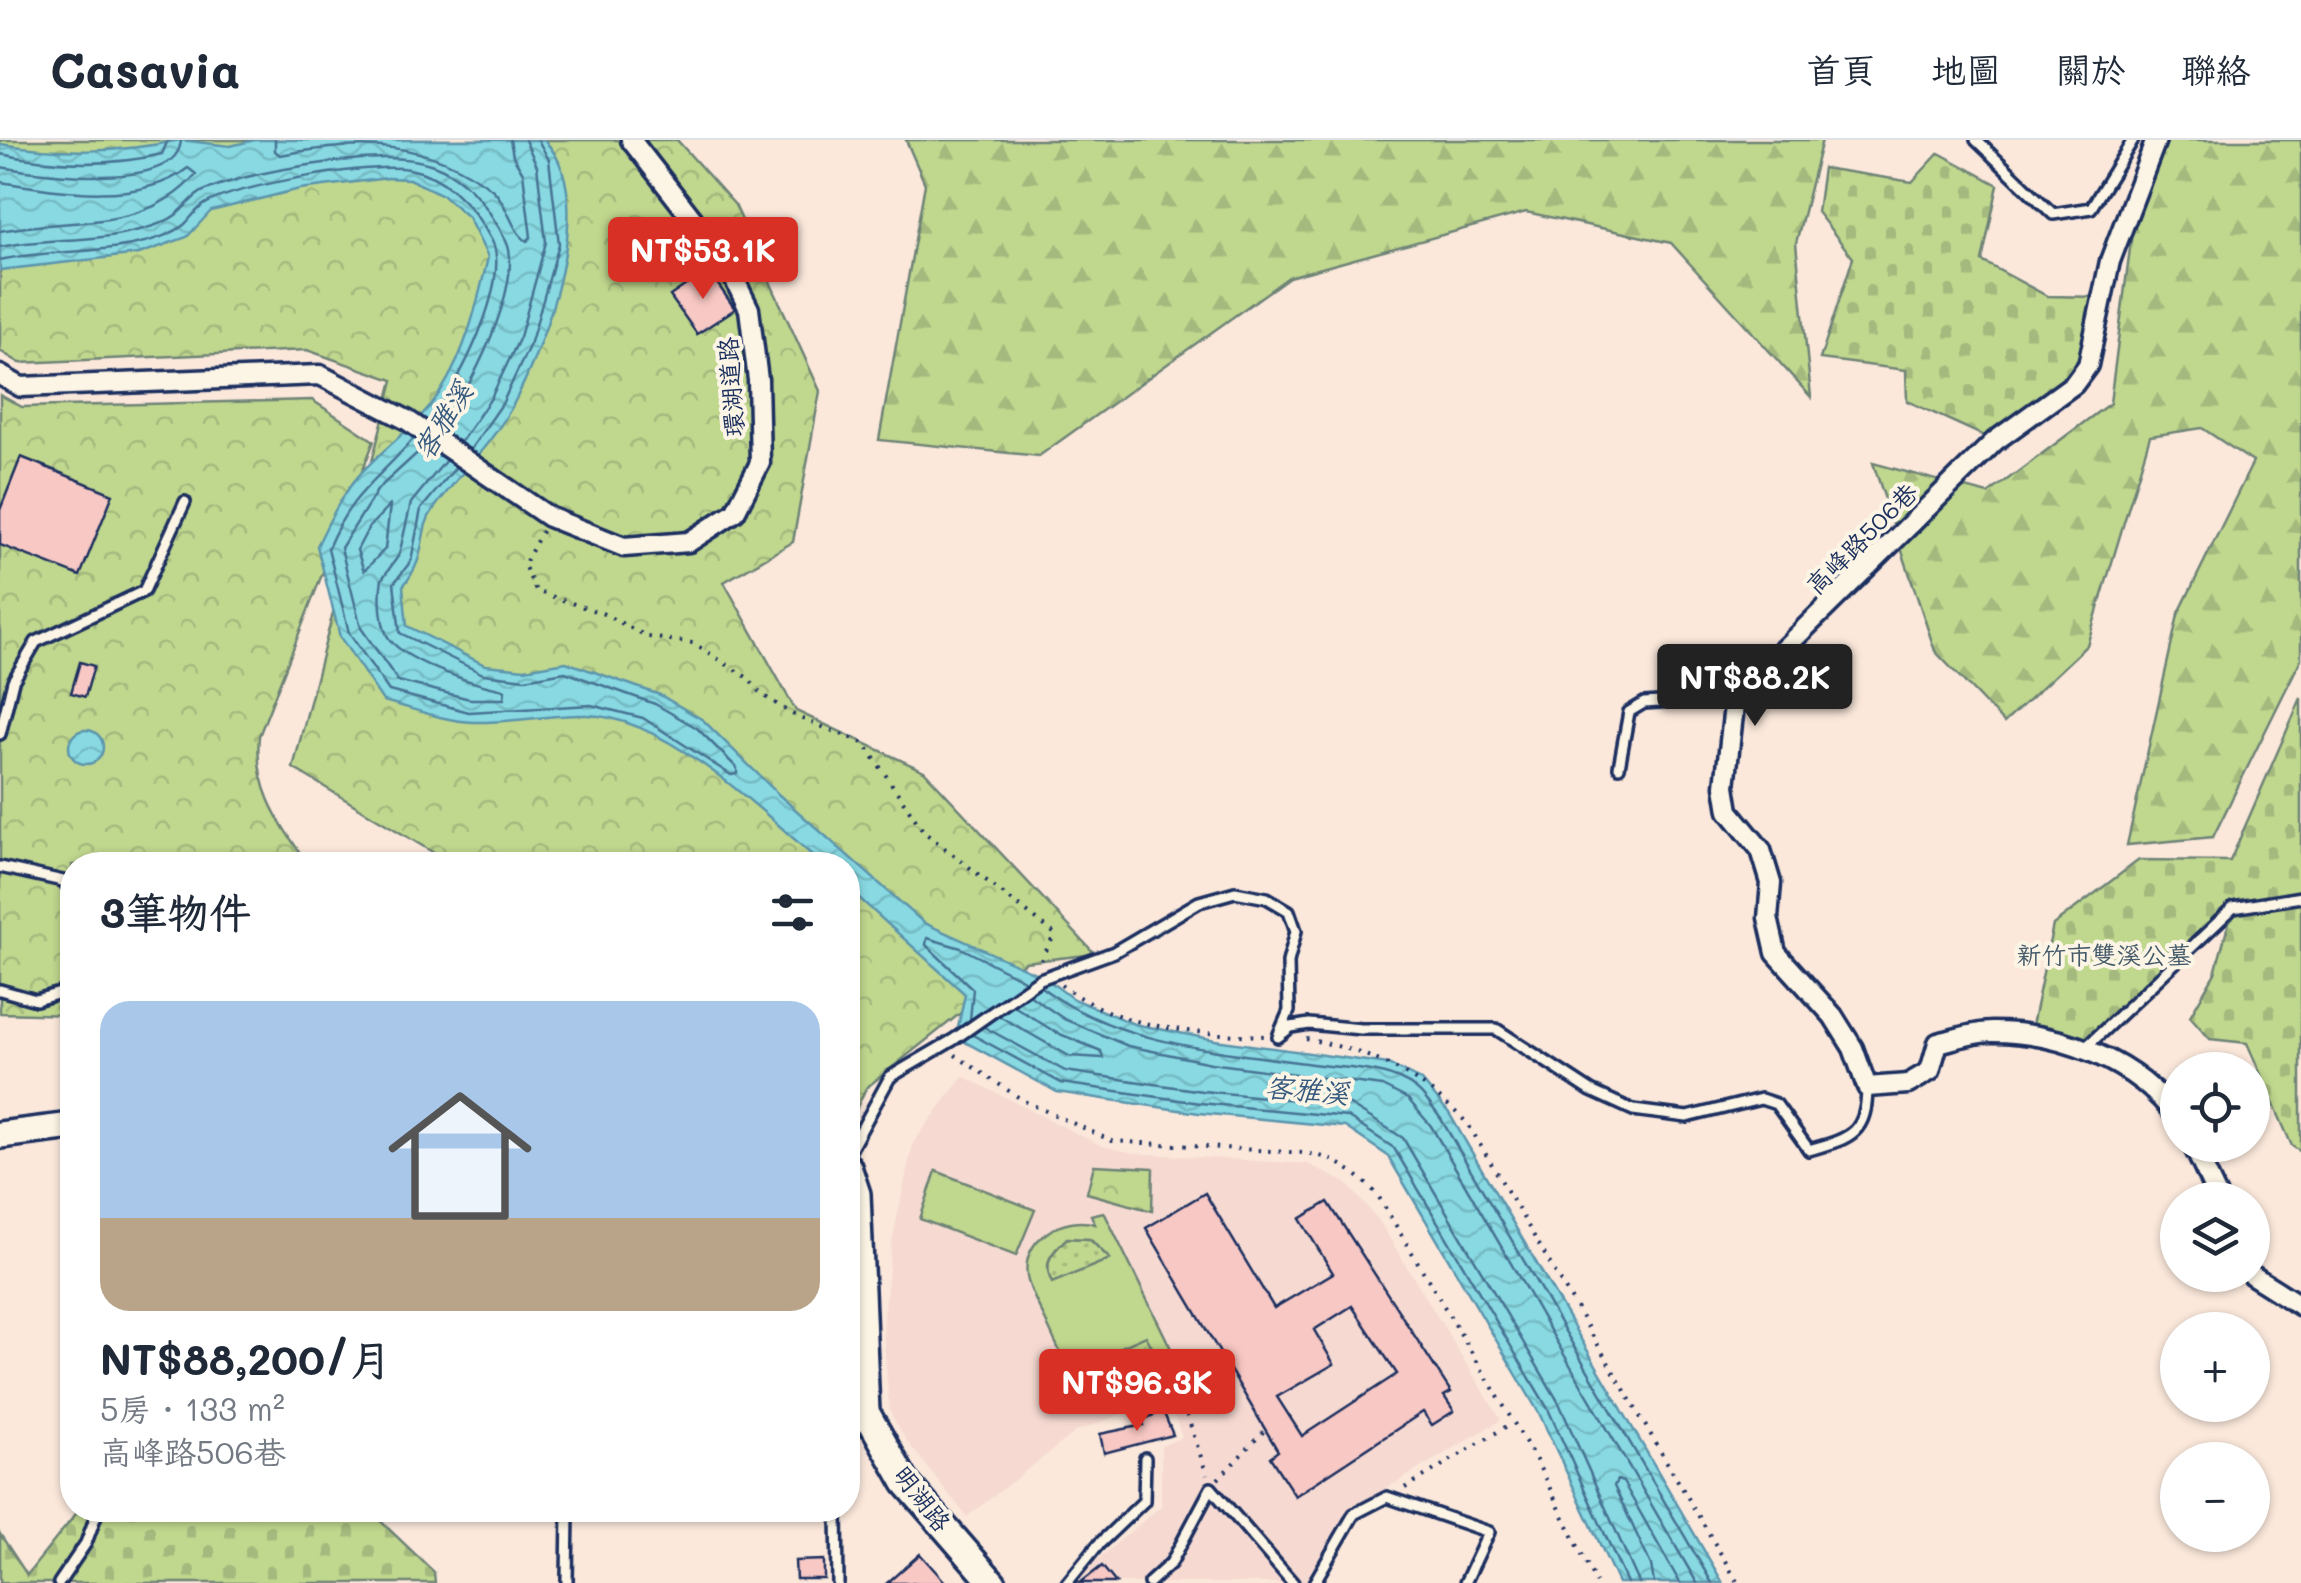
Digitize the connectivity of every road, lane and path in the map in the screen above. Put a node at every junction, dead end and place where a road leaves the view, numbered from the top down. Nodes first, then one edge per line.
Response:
1 (632, 140) edge
2 (1976, 140) edge
3 (2133, 140) edge
4 (2156, 140) edge
5 (0, 375) edge
6 (185, 502) dead end
7 (549, 517) junction
8 (1735, 697) junction
9 (0, 734) edge
10 (1619, 766) dead end
11 (0, 867) edge
12 (60, 880) edge
13 (2301, 897) edge
14 (1046, 978) junction
15 (0, 990) edge
16 (60, 993) edge
17 (1278, 1037) junction
18 (950, 1042) junction
19 (2082, 1050) junction
20 (1867, 1087) junction
21 (2160, 1098) edge
22 (60, 1128) edge
23 (860, 1132) edge
24 (0, 1135) edge
25 (860, 1267) edge
26 (2270, 1286) edge
27 (2301, 1306) edge
28 (1177, 1385) dead end
29 (866, 1412) junction
30 (1296, 1412) dead end
31 (1289, 1417) dead end
32 (860, 1422) edge
33 (1512, 1423) junction
34 (1265, 1430) dead end
35 (1145, 1458) dead end
36 (1210, 1488) junction
37 (1398, 1501) junction
38 (94, 1522) edge
39 (568, 1522) edge
40 (836, 1522) edge
41 (59, 1583) edge
42 (566, 1583) edge
43 (838, 1583) edge
44 (992, 1583) edge
45 (1067, 1583) edge
46 (1148, 1583) edge
47 (1292, 1583) edge
48 (1314, 1583) edge
49 (1465, 1583) edge
50 (1596, 1583) edge
51 (1738, 1583) edge

1 - 7 street, 環湖道路
2 - 3 lane
4 - 8 street, 高峰路506巷
5 - 7 street, 環湖道路
6 - 9 lane
7 - 14 path
8 - 10 lane
8 - 20 street
11 - 12 lane
13 - 19 lane
14 - 17 path
14 - 17 lane
14 - 18 lane
15 - 16 lane
17 - 20 lane
17 - 51 path
18 - 23 lane
18 - 33 path
19 - 20 street
19 - 21 street
22 - 24 street
25 - 29 street, 明湖路
26 - 27 street
28 - 36 path
29 - 32 lane
29 - 44 street, 明湖路
30 - 31 path
33 - 37 path
33 - 50 path
34 - 36 path
35 - 45 lane
36 - 46 lane
36 - 47 lane
37 - 48 lane
37 - 49 lane
38 - 41 lane
39 - 42 lane
40 - 43 lane

